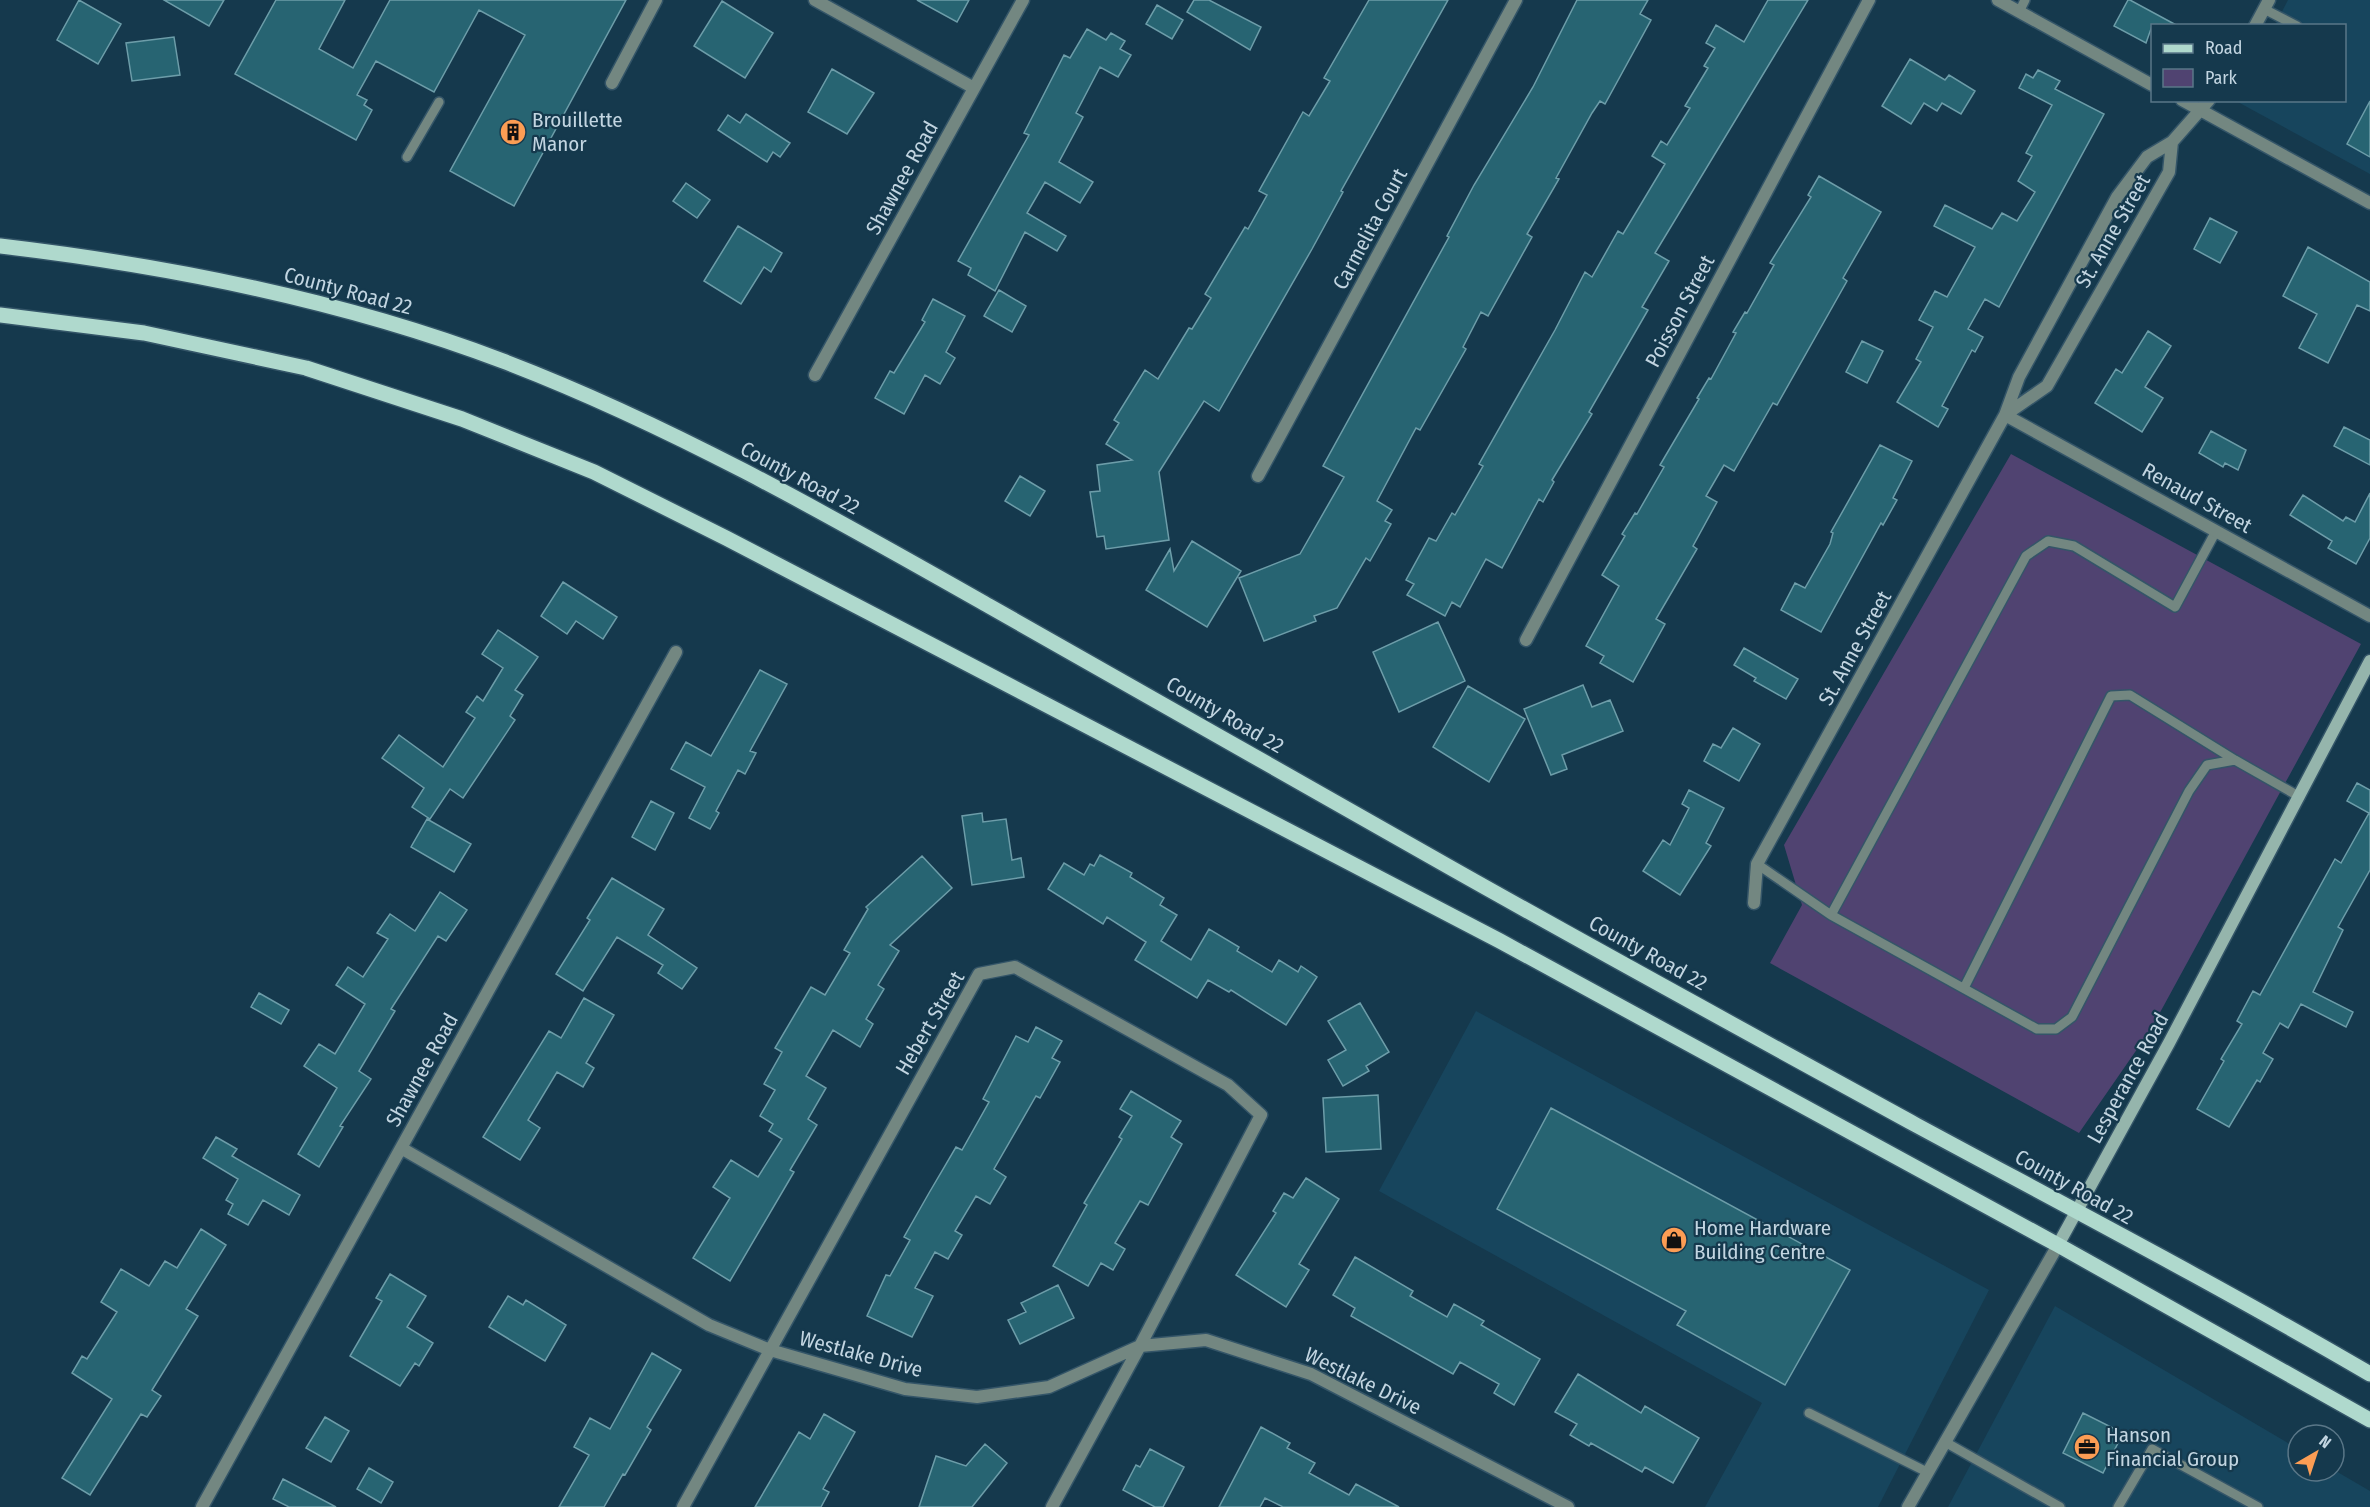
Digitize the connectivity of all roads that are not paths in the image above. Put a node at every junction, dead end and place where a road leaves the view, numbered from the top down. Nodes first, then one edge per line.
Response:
1 (656, 0) edge
2 (814, 0) edge
3 (1023, 0) edge
4 (1516, 0) edge
5 (1869, 0) edge
6 (1998, 0) edge
7 (2025, 0) edge
8 (2267, 5) edge
9 (2019, 12) junction
10 (2256, 24) edge
11 (2294, 24) edge
12 (612, 83) dead end
13 (2151, 83) edge
14 (974, 88) junction
15 (439, 102) dead end
16 (2185, 102) edge
17 (2207, 102) edge
18 (2200, 111) junction
19 (2172, 142) junction
20 (407, 157) dead end
21 (2370, 203) edge
22 (0, 246) edge
23 (0, 315) edge
24 (815, 375) dead end
25 (2005, 416) junction
26 (1258, 476) dead end
27 (2216, 531) junction
28 (2370, 616) edge
29 (1526, 640) dead end
30 (676, 652) dead end
31 (2370, 661) edge
32 (2235, 760) junction
33 (2300, 797) junction
34 (1758, 864) junction
35 (1754, 903) dead end
36 (1831, 915) junction
37 (1964, 988) junction
38 (401, 1148) junction
39 (2077, 1211) junction
40 (2058, 1245) junction
41 (1140, 1346) junction
42 (770, 1350) junction
43 (2370, 1374) edge
44 (1809, 1413) dead end
45 (2370, 1420) edge
46 (1945, 1442) junction
47 (1927, 1472) junction
48 (202, 1507) edge
49 (683, 1507) edge
50 (1052, 1507) edge
51 (1569, 1507) edge
52 (1908, 1507) edge
53 (2060, 1507) edge
54 (2118, 1507) edge
55 (2258, 1507) edge

1 - 12 street
2 - 14 street
3 - 14 street, Shawnee Road
4 - 26 street, Carmelita Court
5 - 29 street, Poisson Street
6 - 9 street
7 - 9 lane
8 - 10 street
8 - 11 lane
9 - 13 street
14 - 24 street, Shawnee Road
15 - 20 lane
16 - 18 street
17 - 18 street, St. Anne Street
18 - 19 street, St. Anne Street
18 - 21 street
19 - 25 street, St. Anne Street
19 - 25 street, St. Anne Street
22 - 39 main road, County Road 22
23 - 40 main road
25 - 27 street, Renaud Street
25 - 34 street, St. Anne Street
27 - 28 street, Renaud Street
27 - 36 lane
30 - 38 street, Shawnee Road
31 - 33 main road, Lesperance Road
32 - 33 lane
32 - 37 lane
32 - 37 lane
33 - 39 main road, Lesperance Road
34 - 35 street, St. Anne Street
34 - 36 lane
36 - 37 lane
38 - 42 street, Westlake Drive
38 - 48 street, Shawnee Road
39 - 40 main road, Lesperance Road
39 - 43 main road, County Road 22
40 - 45 main road
40 - 46 street, Lesperance Road
41 - 42 street, Westlake Drive
41 - 42 street, Hebert Street
41 - 50 street
41 - 51 street, Westlake Drive
42 - 49 street, Hebert Street
44 - 47 lane
46 - 47 street, Lesperance Road
46 - 53 lane
47 - 52 street, Lesperance Road
54 - 55 lane

